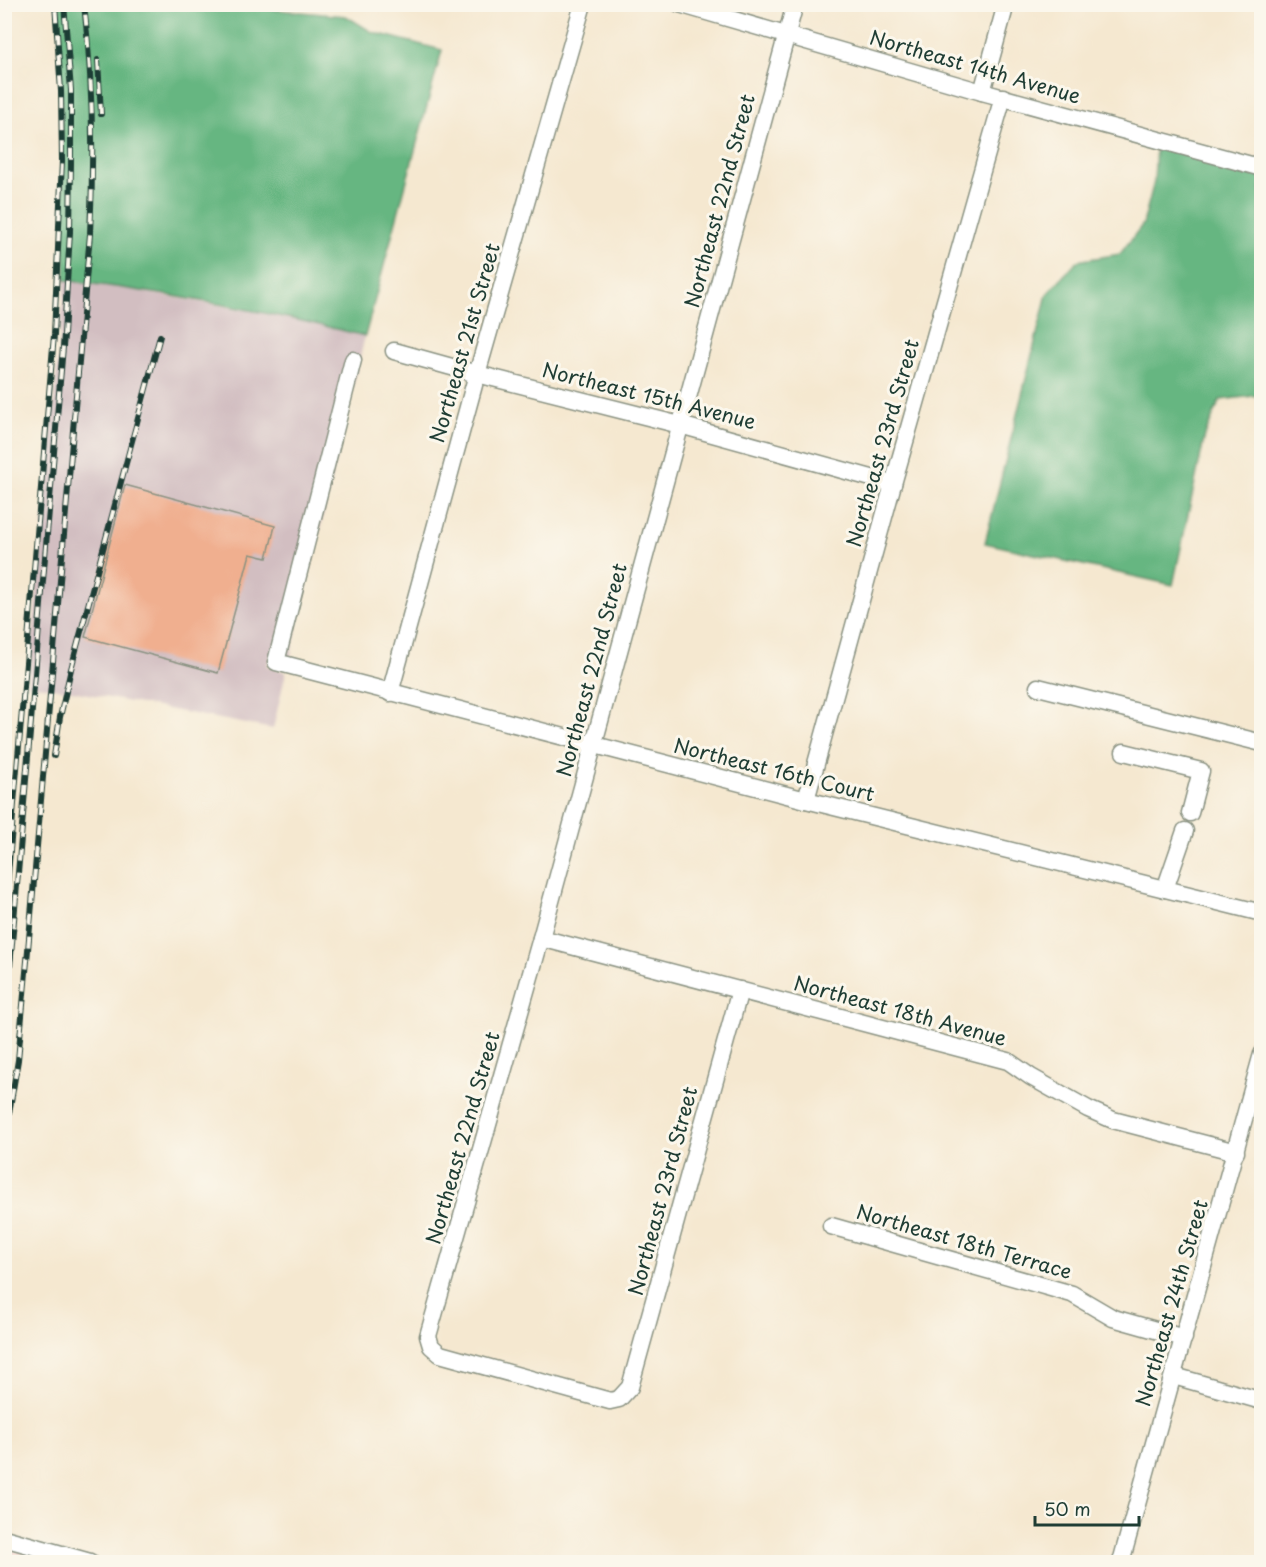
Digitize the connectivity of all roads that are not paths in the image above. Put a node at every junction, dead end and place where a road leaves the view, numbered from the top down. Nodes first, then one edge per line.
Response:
1 (583, 4) edge
2 (679, 4) edge
3 (795, 4) edge
4 (1006, 4) edge
5 (787, 35) junction
6 (982, 92) junction
7 (1003, 97) junction
8 (1262, 168) edge
9 (394, 351) dead end
10 (353, 360) dead end
11 (477, 374) junction
12 (680, 425) junction
13 (893, 483) junction
14 (1038, 687) dead end
15 (390, 693) junction
16 (1262, 743) edge
17 (594, 745) junction
18 (1124, 752) dead end
19 (806, 800) junction
20 (1191, 813) dead end
21 (1185, 831) dead end
22 (1165, 889) junction
23 (1262, 913) edge
24 (541, 938) junction
25 (740, 990) junction
26 (1262, 1054) edge
27 (1236, 1152) junction
28 (831, 1227) dead end
29 (1184, 1338) junction
30 (1174, 1376) junction
31 (619, 1399) joint
32 (1262, 1401) edge
33 (4, 1538) edge
34 (90, 1563) edge
35 (1121, 1563) edge

1 - 11 street, Northeast 21st Street
2 - 5 street, Northeast 14th Avenue
3 - 5 street, Northeast 22nd Street
4 - 6 street
5 - 6 street, Northeast 14th Avenue
5 - 12 street, Northeast 22nd Street
6 - 7 street, Northeast 14th Avenue
7 - 8 street, Northeast 14th Avenue
7 - 13 street, Northeast 23rd Street
9 - 11 street, Northeast 15th Avenue
10 - 15 street, Northeast 16th Court
11 - 12 street, Northeast 15th Avenue
11 - 15 street, Northeast 21st Street
12 - 13 street, Northeast 15th Avenue
12 - 17 street, Northeast 22nd Street
13 - 19 street, Northeast 23rd Street
14 - 16 street
15 - 17 street, Northeast 16th Court
17 - 19 street, Northeast 16th Court
17 - 24 street, Northeast 22nd Street
18 - 20 street
19 - 22 street, Northeast 16th Court
21 - 22 street
22 - 23 street, Northeast 16th Court
24 - 25 street, Northeast 18th Avenue
24 - 31 street, Northeast 22nd Street
25 - 27 street, Northeast 18th Avenue
25 - 31 street, Northeast 23rd Street
26 - 27 street, Northeast 24th Street
27 - 29 street, Northeast 24th Street
28 - 29 street, Northeast 18th Terrace
29 - 30 street, Northeast 24th Street
30 - 32 street
30 - 35 street, Northeast 24th Street
33 - 34 street

